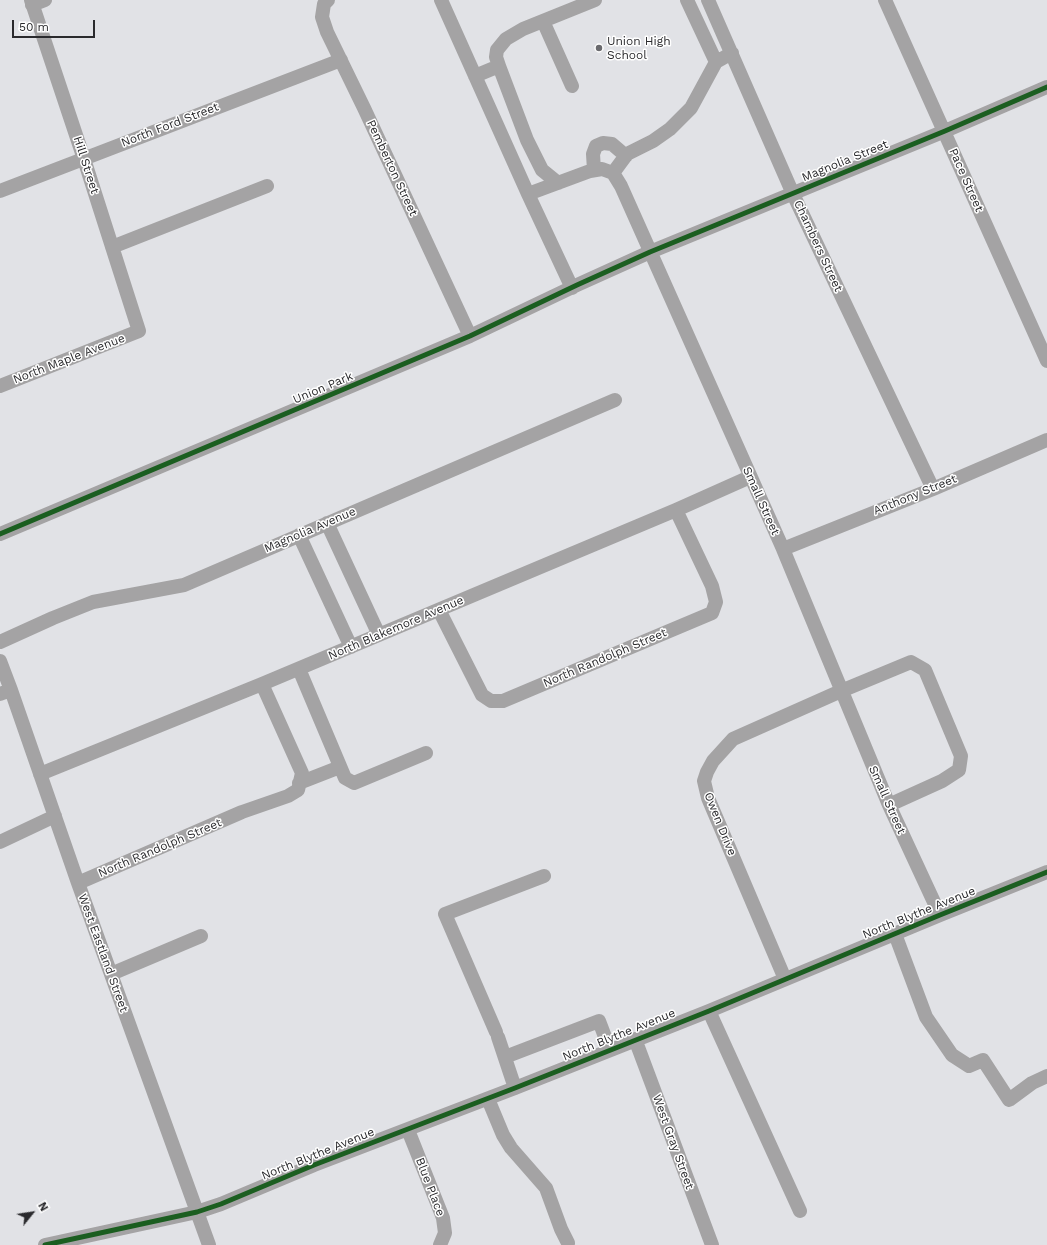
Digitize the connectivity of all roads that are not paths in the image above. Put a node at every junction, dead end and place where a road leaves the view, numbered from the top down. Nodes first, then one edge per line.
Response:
1 (328, 0) edge
2 (441, 0) edge
3 (595, 0) edge
4 (687, 0) edge
5 (708, 0) edge
6 (885, 0) edge
7 (36, 2) edge
8 (543, 21) junction
9 (732, 54) junction
10 (341, 60) junction
11 (716, 62) junction
12 (499, 66) junction
13 (475, 76) junction
14 (572, 86) dead end
15 (1047, 87) edge
16 (944, 131) junction
17 (626, 156) junction
18 (84, 159) junction
19 (594, 170) junction
20 (613, 173) junction
21 (558, 183) junction
22 (267, 186) dead end
23 (0, 192) edge
24 (528, 194) junction
25 (793, 194) junction
26 (112, 247) junction
27 (650, 252) junction
28 (572, 288) junction
29 (139, 331) joint
30 (470, 336) junction
31 (1047, 361) edge
32 (0, 386) edge
33 (615, 400) dead end
34 (1047, 440) edge
35 (750, 477) junction
36 (933, 489) junction
37 (676, 510) junction
38 (327, 523) junction
39 (0, 534) edge
40 (299, 535) junction
41 (783, 549) junction
42 (439, 610) junction
43 (378, 635) junction
44 (0, 642) edge
45 (351, 647) junction
46 (0, 661) edge
47 (299, 669) junction
48 (262, 684) junction
49 (841, 691) junction
50 (6, 692) edge
51 (426, 753) dead end
52 (340, 767) junction
53 (40, 774) junction
54 (299, 783) junction
55 (889, 805) junction
56 (55, 816) junction
57 (0, 842) edge
58 (1047, 872) edge
59 (544, 876) dead end
60 (78, 883) junction
61 (940, 915) junction
62 (895, 934) junction
63 (201, 936) dead end
64 (111, 974) junction
65 (785, 979) junction
66 (709, 1011) junction
67 (635, 1039) junction
68 (610, 1050) junction
69 (505, 1057) junction
70 (1047, 1076) edge
71 (515, 1088) junction
72 (488, 1099) junction
73 (408, 1130) junction
74 (800, 1211) dead end
75 (197, 1212) junction
76 (568, 1242) dead end
77 (45, 1245) edge
78 (209, 1245) edge
79 (440, 1245) edge
80 (712, 1245) edge

1 - 10 street, Pemberton Street
2 - 13 street
3 - 8 street
4 - 11 street
5 - 9 street, Chambers Street
6 - 16 street, Pace Street
7 - 18 street, Hill Street
8 - 12 street
8 - 14 street
9 - 11 street
9 - 25 street, Chambers Street
10 - 18 street, North Ford Street
10 - 30 street, Pemberton Street
11 - 17 street
12 - 13 street
12 - 21 street
13 - 24 street
15 - 16 street, Magnolia Street
16 - 25 street, Magnolia Street
16 - 31 street, Pace Street
17 - 19 street
17 - 20 street
18 - 23 street, North Ford Street
18 - 26 street, Hill Street
19 - 20 street
19 - 21 street
20 - 27 street, Small Street
21 - 24 street
22 - 26 street
24 - 28 street
25 - 27 street, Magnolia Street
25 - 36 street, Chambers Street
26 - 29 street, Hill Street
27 - 28 street, Union Park
27 - 35 street, Small Street
28 - 30 street, Union Park
29 - 32 street, North Maple Avenue
30 - 39 street, Union Park
33 - 38 street, Magnolia Avenue
34 - 36 street, Anthony Street
35 - 37 street, North Blakemore Avenue
35 - 41 street, Small Street
36 - 41 street, Anthony Street
37 - 42 street, North Blakemore Avenue
37 - 42 street, North Randolph Street
38 - 40 street, Magnolia Avenue
38 - 43 street
40 - 44 street, Magnolia Avenue
40 - 45 street
41 - 49 street, Small Street
42 - 43 street, North Blakemore Avenue
43 - 45 street, North Blakemore Avenue
45 - 47 street, North Blakemore Avenue
46 - 50 street, West Eastland Street
47 - 48 street, North Blakemore Avenue
47 - 52 street
48 - 53 street, North Blakemore Avenue
48 - 54 street
49 - 55 street, Small Street
49 - 55 street, Owen Drive
49 - 65 street, Owen Drive
50 - 53 street, West Eastland Street
51 - 52 street
52 - 54 street
53 - 56 street, West Eastland Street
54 - 60 street, North Randolph Street
55 - 61 street, Small Street
56 - 57 street
56 - 60 street, West Eastland Street
58 - 61 street, North Blythe Avenue
59 - 69 street
60 - 64 street, West Eastland Street
61 - 62 street, North Blythe Avenue
62 - 65 street, North Blythe Avenue
62 - 70 street
63 - 64 street
64 - 75 street, West Eastland Street
65 - 66 street, North Blythe Avenue
66 - 67 street, North Blythe Avenue
66 - 74 street
67 - 68 street, North Blythe Avenue
67 - 80 street, West Gray Street
68 - 69 street
68 - 71 street, North Blythe Avenue
69 - 71 street
71 - 72 street, North Blythe Avenue
72 - 73 street, North Blythe Avenue
72 - 76 street
73 - 75 street, North Blythe Avenue
73 - 79 street, Blue Place
75 - 77 street, North Blythe Avenue
75 - 78 street, West Eastland Street

